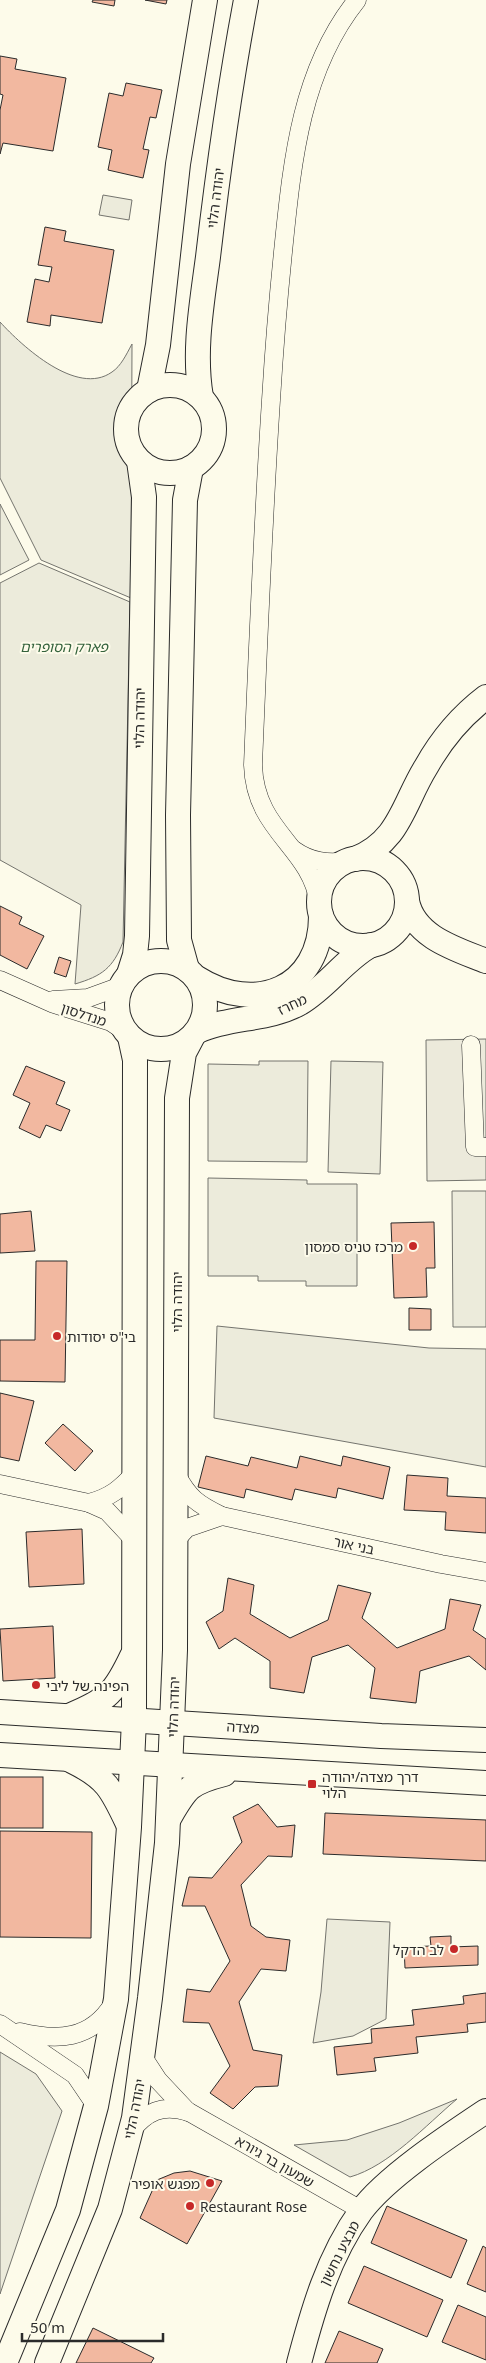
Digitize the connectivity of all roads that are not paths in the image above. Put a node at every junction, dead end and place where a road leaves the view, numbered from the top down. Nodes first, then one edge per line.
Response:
1 (205, 0) edge
2 (246, 0) edge
3 (357, 0) edge
4 (149, 390) junction
5 (201, 397) junction
6 (139, 461) junction
7 (191, 468) junction
8 (486, 697) edge
9 (401, 819) junction
10 (290, 848) junction
11 (352, 860) junction
12 (404, 891) junction
13 (320, 910) junction
14 (441, 942) junction
15 (377, 943) junction
16 (486, 962) edge
17 (192, 974) junction
18 (0, 980) edge
19 (125, 980) junction
20 (41, 998) junction
21 (195, 1033) junction
22 (128, 1034) junction
23 (471, 1045) dead end
24 (486, 1147) edge
25 (135, 1473) junction
26 (176, 1473) junction
27 (0, 1484) edge
28 (89, 1503) junction
29 (222, 1516) junction
30 (135, 1541) junction
31 (175, 1541) junction
32 (486, 1572) edge
33 (134, 1650) junction
34 (0, 1712) edge
35 (68, 1716) junction
36 (134, 1720) junction
37 (172, 1722) junction
38 (486, 1740) edge
39 (0, 1755) edge
40 (69, 1759) junction
41 (132, 1763) junction
42 (170, 1765) junction
43 (239, 1770) junction
44 (486, 1783) edge
45 (168, 1821) junction
46 (129, 1826) junction
47 (116, 2000) junction
48 (6, 2027) edge
49 (143, 2058) junction
50 (96, 2106) junction
51 (486, 2111) edge
52 (189, 2112) junction
53 (130, 2133) junction
54 (361, 2210) junction
55 (4, 2363) edge
56 (47, 2363) edge
57 (299, 2363) edge

1 - 4 main road
2 - 5 main road, יהודה הלוי
3 - 10 street
4 - 5 main road
4 - 6 main road
5 - 7 main road
6 - 7 main road
6 - 19 main road, יהודה הלוי
7 - 17 main road
8 - 9 main road
9 - 11 main road
9 - 12 main road
10 - 11 street
10 - 13 street
11 - 12 main road
11 - 13 main road
12 - 14 main road
12 - 15 main road
13 - 15 main road
13 - 17 main road, מחרז
14 - 15 main road
14 - 16 main road
15 - 21 main road, מחרז
17 - 19 main road
17 - 21 main road
18 - 20 street, מנדלסון
19 - 20 street, מנדלסון
19 - 22 main road
20 - 22 street, מנדלסון
21 - 22 main road
21 - 26 main road, יהודה הלוי
22 - 25 main road
23 - 24 street
25 - 28 street
25 - 30 main road
26 - 29 street, בני אור
26 - 31 main road, יהודה הלוי
27 - 28 street
28 - 30 street
29 - 31 street
29 - 32 street, בני אור
30 - 33 main road
31 - 37 main road, יהודה הלוי
33 - 35 main road
33 - 36 main road
34 - 35 main road, מצדה
35 - 36 main road, מצדה
36 - 37 main road, מצדה
36 - 41 main road
37 - 38 main road, מצדה
37 - 42 main road, יהודה הלוי
39 - 40 main road
40 - 41 main road
40 - 46 main road
41 - 42 main road
41 - 46 main road
42 - 43 main road
42 - 45 main road, יהודה הלוי
43 - 44 main road
43 - 45 main road
45 - 49 main road, יהודה הלוי
46 - 47 main road
47 - 48 street
47 - 50 main road
48 - 50 street
49 - 52 street, שמעון בר גיורא
49 - 53 main road, יהודה הלוי
50 - 55 main road
51 - 54 main road, מבצע נחשון
52 - 53 street, שמעון בר גיורא
52 - 54 street, שמעון בר גיורא
53 - 56 main road, יהודה הלוי
54 - 57 main road, מבצע נחשון

